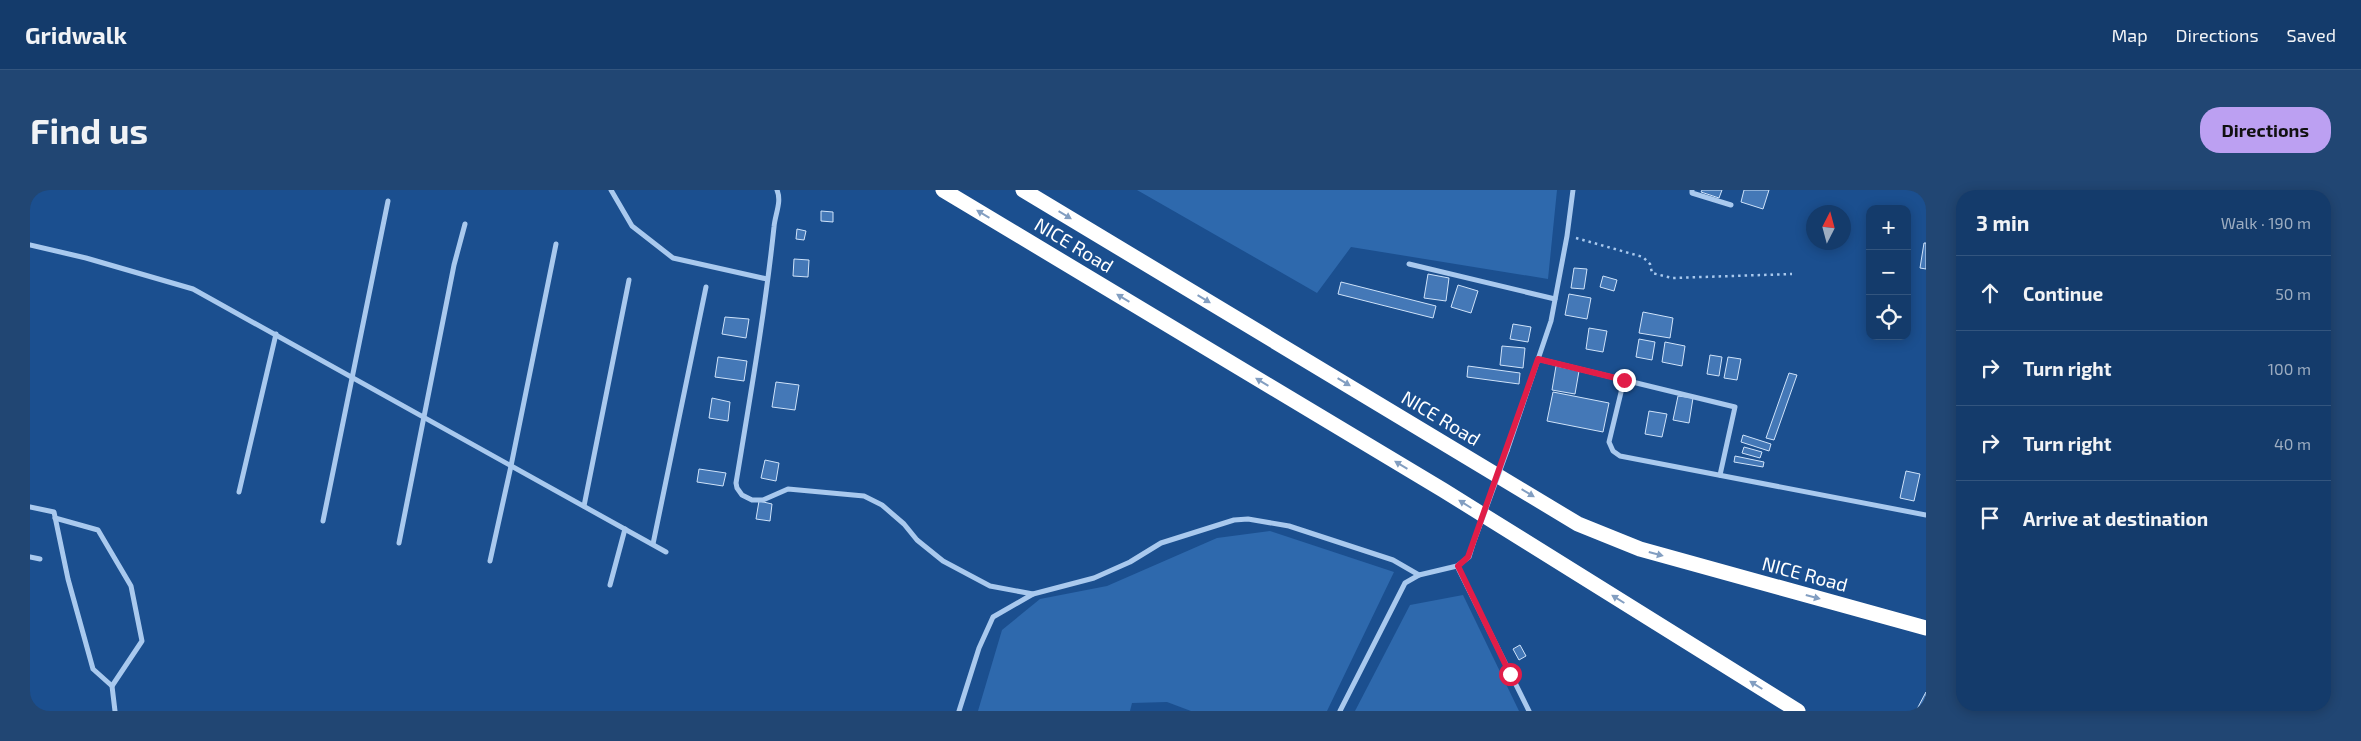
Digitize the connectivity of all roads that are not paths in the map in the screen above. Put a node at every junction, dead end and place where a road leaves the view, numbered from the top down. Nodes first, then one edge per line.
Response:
1 (611, 190) edge
2 (777, 190) edge
3 (943, 190) edge
4 (1023, 190) edge
5 (1572, 190) edge
6 (1692, 190) edge
7 (388, 201) dead end
8 (1731, 205) dead end
9 (465, 224) dead end
10 (556, 244) dead end
11 (30, 245) edge
12 (1409, 264) dead end
13 (767, 279) junction
14 (629, 280) dead end
15 (706, 287) dead end
16 (1555, 299) junction
17 (276, 334) junction
18 (1538, 359) junction
19 (352, 378) junction
20 (1624, 380) junction
21 (424, 418) junction
22 (511, 466) junction
23 (1720, 475) junction
24 (238, 492) dead end
25 (584, 506) junction
26 (30, 507) edge
27 (1926, 515) edge
28 (55, 518) junction
29 (323, 521) dead end
30 (625, 529) junction
31 (399, 543) dead end
32 (653, 544) junction
33 (666, 552) dead end
34 (30, 557) edge
35 (40, 559) dead end
36 (490, 561) dead end
37 (1458, 566) junction
38 (1419, 575) junction
39 (610, 585) dead end
40 (1033, 594) junction
41 (1926, 628) edge
42 (112, 686) junction
43 (115, 711) edge
44 (959, 711) edge
45 (1340, 711) edge
46 (1529, 711) edge
47 (1798, 711) edge

1 - 13 street
2 - 13 street
47 -> 3 highway, NICE Road
4 -> 41 highway, NICE Road
5 - 16 street
6 - 8 street
7 - 19 street
9 - 21 street
10 - 22 street
11 - 17 street
12 - 16 street
13 - 40 street
14 - 25 street
15 - 32 street
16 - 18 street
17 - 19 street
17 - 24 street
18 - 20 street
18 - 37 street, bridge
19 - 21 street
19 - 29 street
20 - 23 street
20 - 23 street
21 - 22 street
21 - 31 street
22 - 25 street
22 - 36 street
23 - 27 street
25 - 30 street
26 - 28 street
28 - 42 street
28 - 42 street
30 - 32 street
30 - 39 street
32 - 33 street
34 - 35 street
37 - 38 street
37 - 46 street
38 - 40 street
38 - 45 street
40 - 44 street
42 - 43 street

